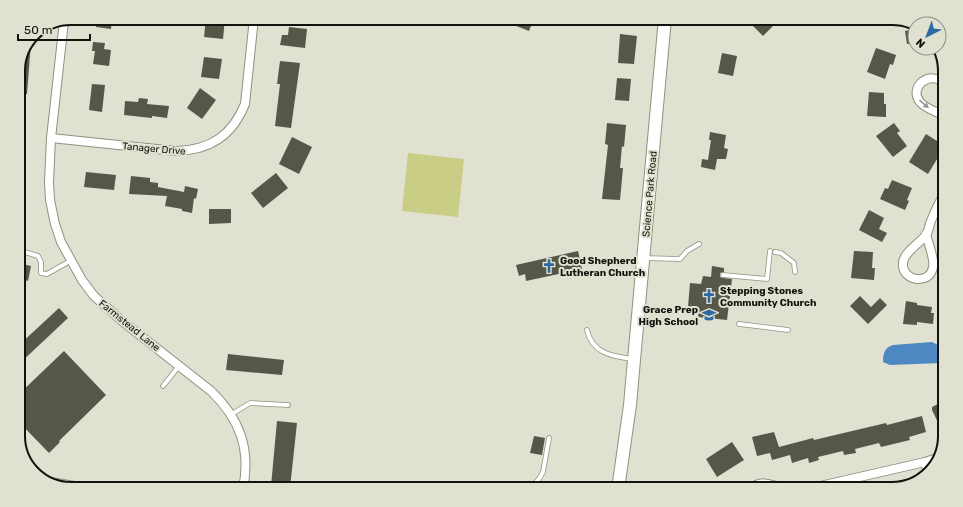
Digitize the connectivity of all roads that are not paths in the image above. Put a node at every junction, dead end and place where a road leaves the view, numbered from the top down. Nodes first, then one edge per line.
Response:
1 (64, 25) edge
2 (253, 25) edge
3 (664, 25) edge
4 (938, 79) edge
5 (938, 112) edge
6 (51, 138) junction
7 (938, 205) edge
8 (926, 234) junction
9 (699, 244) dead end
10 (770, 251) dead end
11 (25, 252) edge
12 (775, 252) dead end
13 (644, 258) junction
14 (70, 261) junction
15 (795, 272) dead end
16 (723, 275) dead end
17 (739, 324) dead end
18 (587, 330) dead end
19 (788, 330) dead end
20 (634, 360) junction
21 (179, 365) junction
22 (163, 386) dead end
23 (288, 405) dead end
24 (232, 414) junction
25 (549, 438) dead end
26 (931, 460) edge
27 (925, 462) junction
28 (926, 467) edge
29 (245, 482) edge
30 (536, 482) edge
31 (619, 482) edge
32 (838, 482) edge

1 - 6 street, Farmstead Lane
2 - 6 street, Tanager Drive
3 - 13 main road, Science Park Road
4 -> 5 street
6 - 14 street, Farmstead Lane
7 - 8 street
8 - 8 street
9 - 13 lane
10 - 16 lane
11 - 14 lane
12 - 15 lane
13 - 20 main road, Science Park Road
14 - 21 street, Farmstead Lane
17 - 19 lane
18 - 20 lane
20 - 31 main road, Science Park Road
21 - 22 lane
21 - 24 street, Farmstead Lane
23 - 24 lane
24 - 29 street, Farmstead Lane
25 - 30 lane
26 - 27 street
27 - 28 street
27 - 32 street

